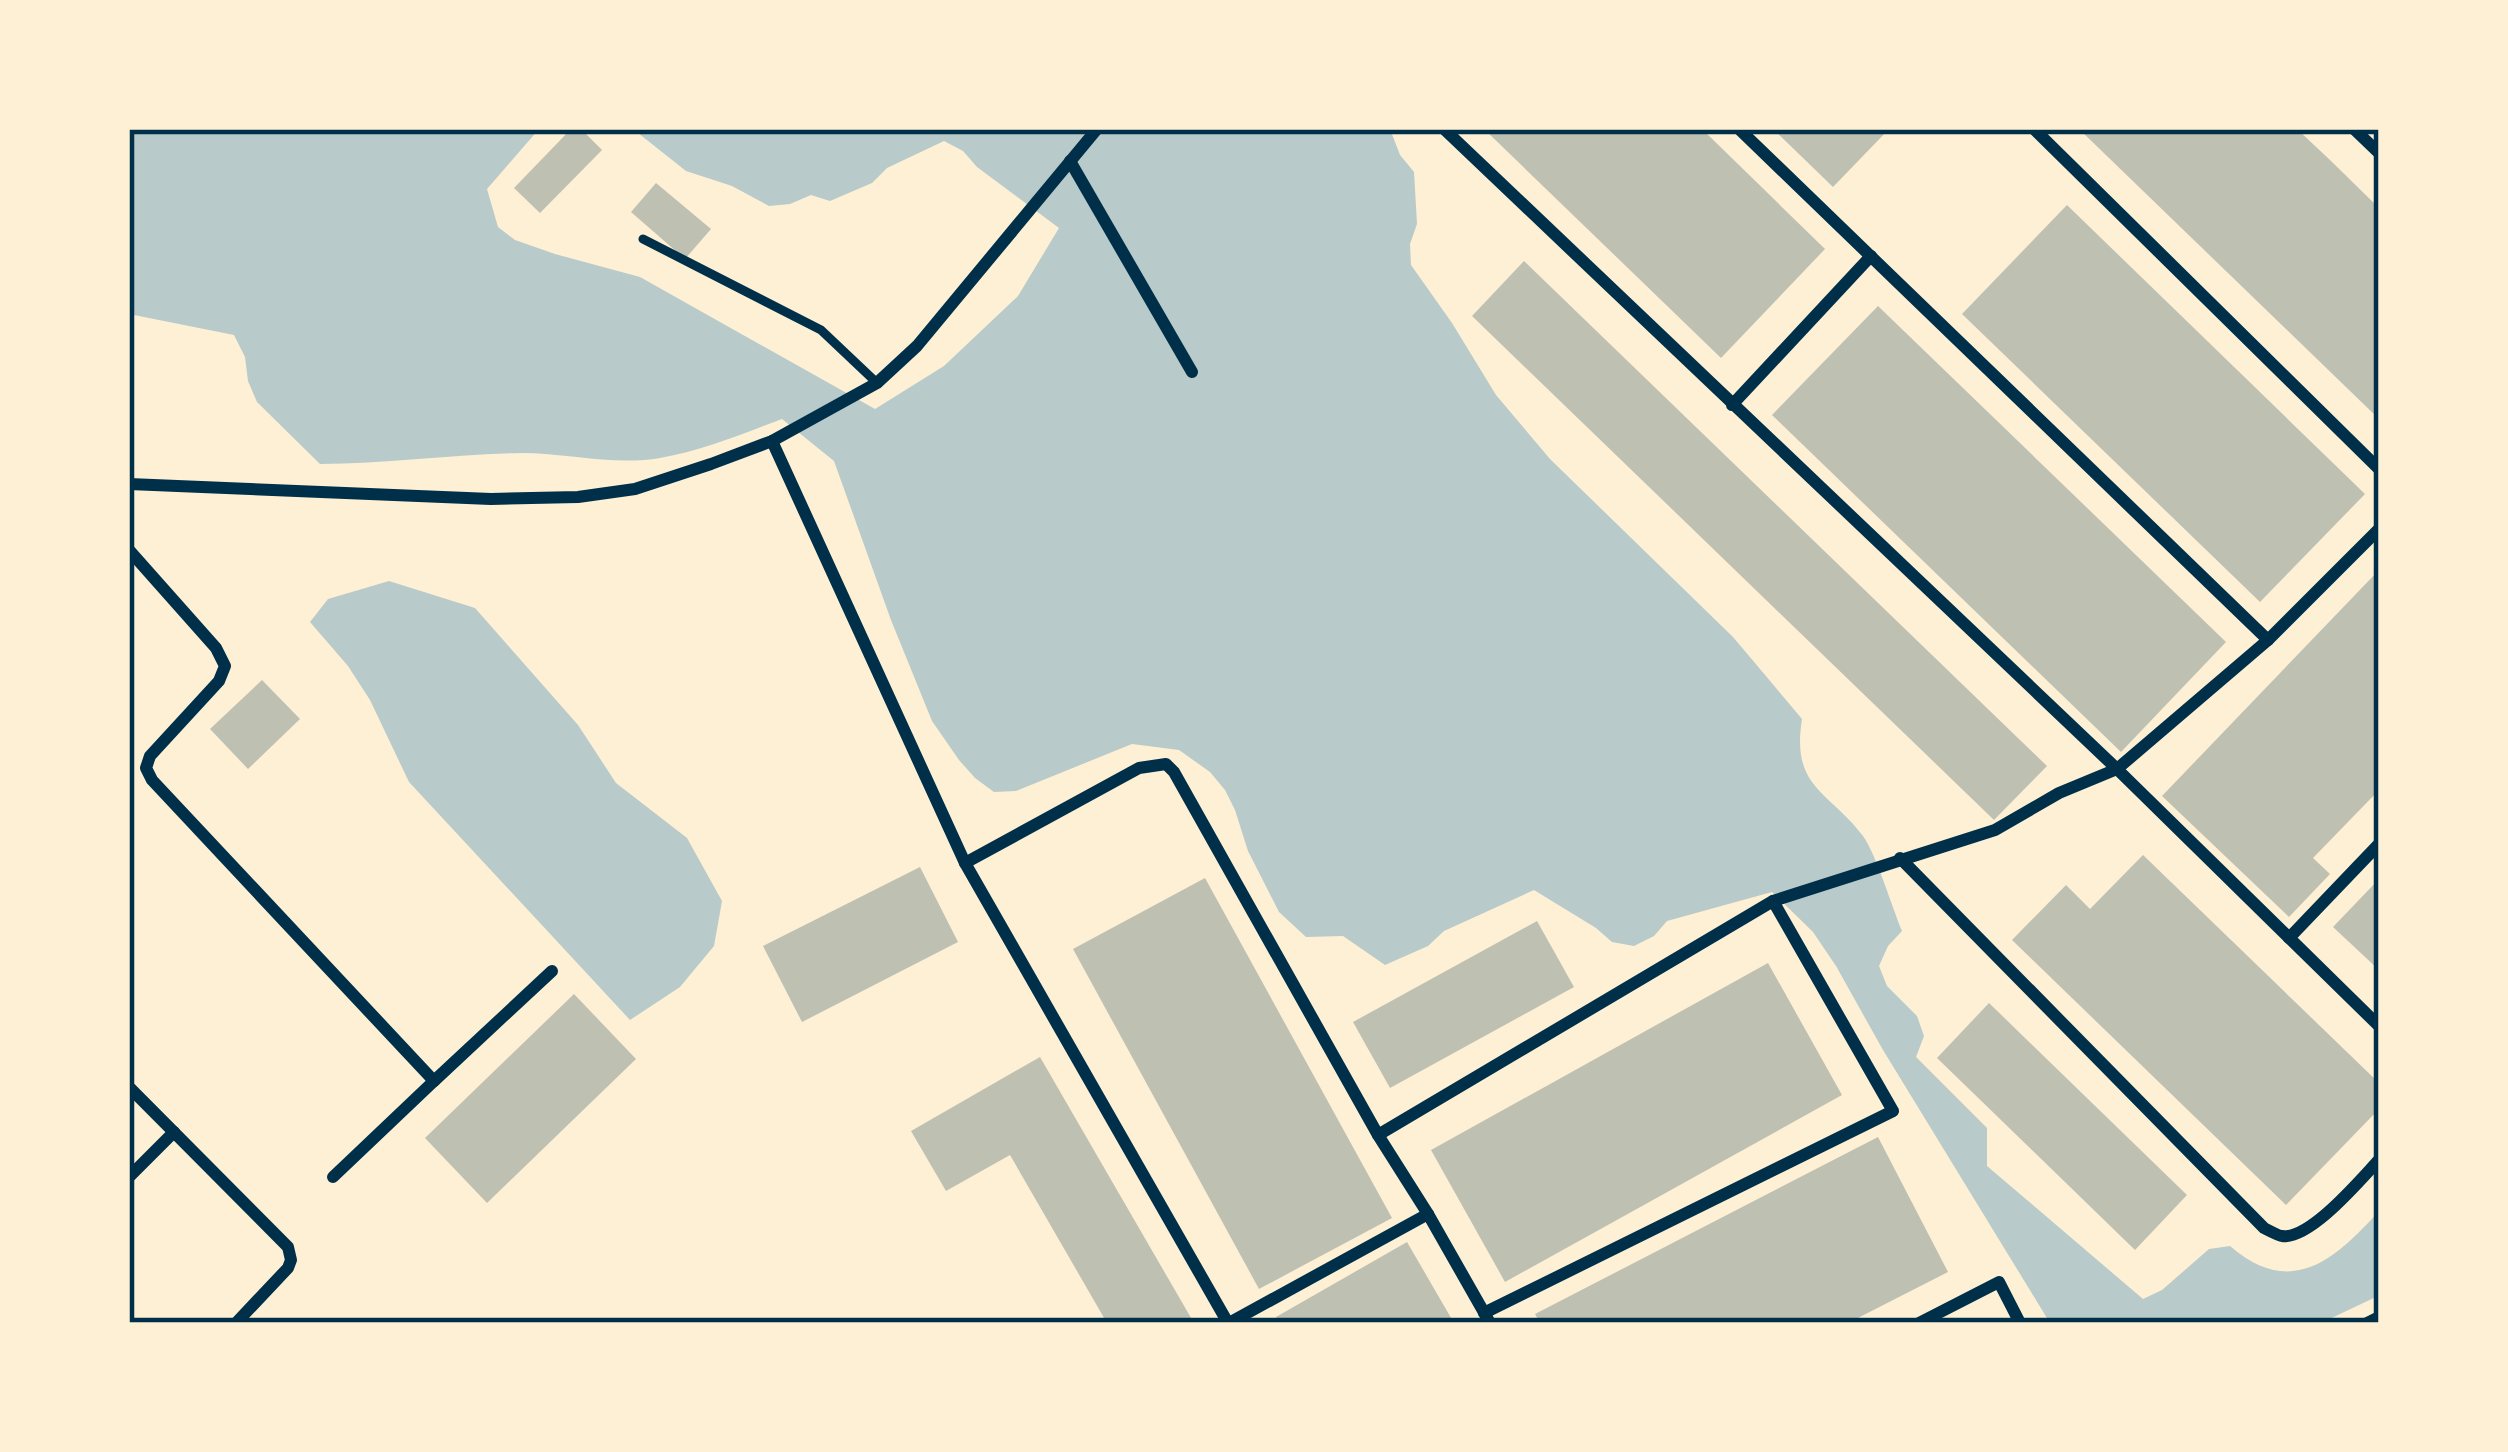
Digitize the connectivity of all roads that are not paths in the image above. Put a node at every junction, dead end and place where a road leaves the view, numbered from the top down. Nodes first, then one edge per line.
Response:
1 (1097, 129) edge
2 (1444, 129) edge
3 (1739, 129) edge
4 (2034, 129) edge
5 (2354, 129) edge
6 (2379, 153) edge
7 (1070, 161) junction
8 (643, 239) dead end
9 (1870, 256) junction
10 (1192, 372) dead end
11 (877, 383) junction
12 (1732, 405) junction
13 (772, 441) junction
14 (2379, 470) edge
15 (129, 484) edge
16 (2379, 529) edge
17 (129, 550) edge
18 (2268, 640) junction
19 (2117, 769) junction
20 (2379, 844) edge
21 (1900, 858) junction
22 (965, 863) junction
23 (1773, 901) junction
24 (2289, 938) junction
25 (552, 970) dead end
26 (2379, 1026) edge
27 (434, 1081) junction
28 (129, 1087) edge
29 (174, 1132) junction
30 (1378, 1135) junction
31 (2379, 1160) edge
32 (129, 1177) edge
33 (334, 1177) dead end
34 (1428, 1214) junction
35 (2379, 1317) edge
36 (1487, 1318) edge
37 (236, 1323) edge
38 (1229, 1323) edge
39 (1919, 1323) edge
40 (2020, 1323) edge
41 (2368, 1323) edge

1 - 7 street
2 - 12 street
3 - 9 street
4 - 14 street
5 - 6 street
7 - 10 street
7 - 11 street
8 - 11 lane
9 - 12 street
9 - 18 street
11 - 13 street
12 - 19 street
13 - 15 street
13 - 22 street
16 - 18 street
17 - 27 street
18 - 19 street
19 - 21 street
19 - 24 street
20 - 24 street
21 - 23 street
21 - 31 street
22 - 30 street
22 - 38 street
23 - 30 street
23 - 36 street
24 - 26 street
25 - 27 street
27 - 33 street
28 - 29 street
29 - 32 street
29 - 37 street
30 - 34 street
34 - 36 street
34 - 38 street
35 - 41 street
39 - 40 street

